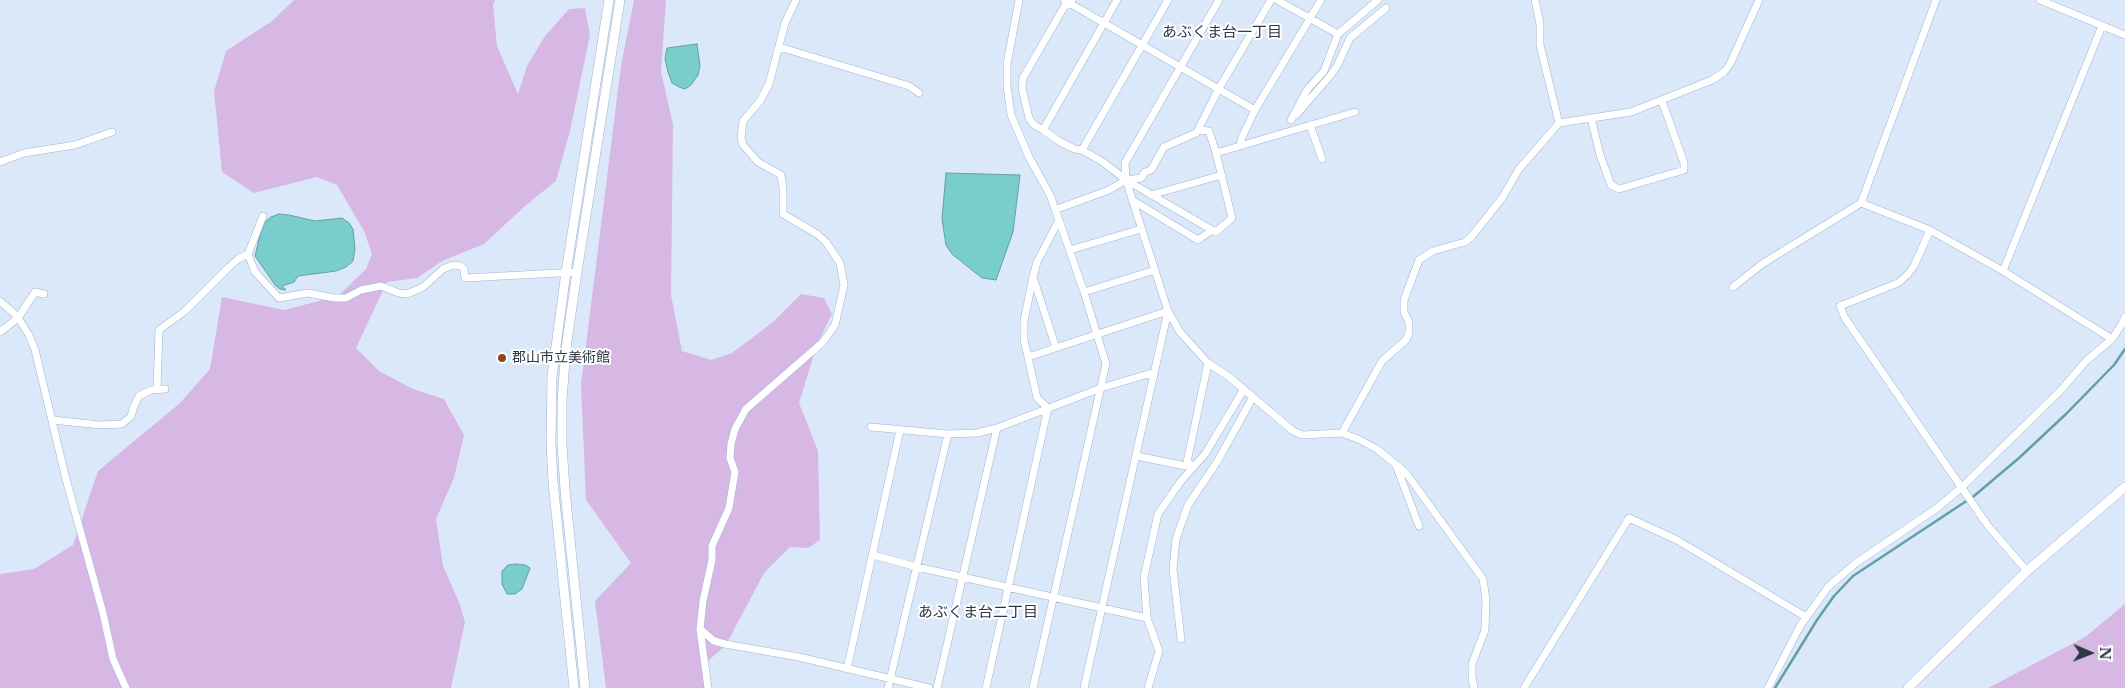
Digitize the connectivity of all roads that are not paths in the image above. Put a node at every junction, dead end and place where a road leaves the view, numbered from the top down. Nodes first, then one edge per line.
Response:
1 (609, 0) edge
2 (620, 0) edge
3 (796, 0) edge
4 (1018, 0) edge
5 (1118, 0) edge
6 (1168, 0) edge
7 (1219, 0) edge
8 (1271, 0) edge
9 (1277, 0) edge
10 (1321, 0) edge
11 (1378, 0) edge
12 (1535, 0) edge
13 (1759, 0) edge
14 (1936, 0) edge
15 (2040, 0) edge
16 (1069, 1) edge
17 (1386, 8) dead end
18 (1310, 19) junction
19 (1103, 24) junction
20 (2102, 26) junction
21 (1338, 34) junction
22 (2125, 35) edge
23 (1142, 45) junction
24 (779, 48) junction
25 (1180, 67) junction
26 (1218, 90) junction
27 (920, 93) dead end
28 (1662, 101) junction
29 (1255, 110) junction
30 (1355, 112) dead end
31 (1591, 118) junction
32 (1559, 123) junction
33 (1310, 124) junction
34 (1043, 130) junction
35 (1198, 130) junction
36 (112, 132) dead end
37 (1240, 145) junction
38 (1082, 150) junction
39 (1216, 153) junction
40 (1322, 159) dead end
41 (0, 162) edge
42 (1222, 175) junction
43 (1126, 180) junction
44 (1151, 195) junction
45 (1132, 200) junction
46 (1861, 203) junction
47 (1057, 209) junction
48 (263, 216) dead end
49 (1059, 220) junction
50 (1141, 229) junction
51 (1212, 230) junction
52 (1930, 230) junction
53 (1070, 250) junction
54 (248, 254) junction
55 (1155, 270) junction
56 (2003, 271) junction
57 (566, 272) junction
58 (577, 272) junction
59 (1033, 277) junction
60 (1733, 287) dead end
61 (1084, 292) junction
62 (44, 294) dead end
63 (0, 301) edge
64 (1168, 311) junction
65 (2125, 317) edge
66 (18, 318) junction
67 (0, 332) edge
68 (1097, 334) junction
69 (2112, 339) junction
70 (1056, 348) junction
71 (1028, 357) junction
72 (1208, 363) junction
73 (1156, 372) junction
74 (1101, 388) junction
75 (1244, 389) junction
76 (1253, 397) junction
77 (1048, 408) junction
78 (52, 420) junction
79 (871, 427) dead end
80 (997, 428) junction
81 (900, 430) junction
82 (1342, 433) junction
83 (948, 434) junction
84 (1137, 456) junction
85 (1187, 462) junction
86 (1395, 462) junction
87 (1194, 466) junction
88 (1962, 487) junction
89 (2125, 487) edge
90 (1419, 526) dead end
91 (873, 555) junction
92 (918, 567) junction
93 (2027, 571) junction
94 (963, 577) junction
95 (1009, 586) junction
96 (1054, 596) junction
97 (1102, 607) junction
98 (1806, 617) junction
99 (1147, 618) junction
100 (700, 629) junction
101 (1181, 639) dead end
102 (847, 669) junction
103 (890, 680) junction
104 (126, 688) edge
105 (574, 688) edge
106 (585, 688) edge
107 (708, 688) edge
108 (888, 688) edge
109 (929, 688) edge
110 (937, 688) edge
111 (986, 688) edge
112 (1034, 688) edge
113 (1084, 688) edge
114 (1148, 688) edge
115 (1474, 688) edge
116 (1524, 688) edge
117 (1768, 688) edge
118 (1908, 688) edge

1 - 57 street
2 - 58 street
3 - 24 street
4 - 47 street
5 - 19 street
6 - 23 street
7 - 25 street
8 - 26 street
9 - 18 street
10 - 18 street
11 - 21 street
12 - 32 street
13 - 28 street
14 - 46 street
15 - 20 street
16 - 19 street
16 - 34 street
17 - 21 street
18 - 21 street
18 - 29 street
19 - 23 street
19 - 34 street
20 - 22 street
20 - 56 street
23 - 25 street
23 - 38 street
24 - 27 street
24 - 100 street
25 - 26 street
25 - 43 street
26 - 29 street
26 - 35 street
28 - 31 street
28 - 31 street
29 - 37 street
30 - 33 street
31 - 32 street
32 - 82 street
33 - 37 street
33 - 40 street
34 - 38 street
35 - 39 street
35 - 43 street
36 - 41 street
37 - 39 street
38 - 43 street
39 - 42 street
42 - 44 street
42 - 51 street
43 - 44 street
43 - 45 street
43 - 47 street
44 - 51 street
45 - 50 street
45 - 51 street
46 - 52 street
46 - 60 street
47 - 49 street
48 - 54 street
49 - 53 street
49 - 59 street
50 - 53 street
50 - 55 street
52 - 56 street
52 - 88 street
53 - 61 street
54 - 57 street
54 - 78 street
55 - 61 street
55 - 64 street
56 - 69 street
57 - 58 street
57 - 105 street
58 - 106 street
59 - 70 street
59 - 71 street
61 - 68 street
62 - 66 street
63 - 66 street
64 - 68 street
64 - 72 street
64 - 73 street
65 - 69 street
66 - 67 street
66 - 78 street
68 - 70 street
68 - 74 street
69 - 88 street
70 - 71 street
71 - 77 street
72 - 75 street
72 - 85 street
73 - 74 street
73 - 84 street
74 - 77 street
74 - 96 street
75 - 76 street
75 - 87 street
76 - 82 street
76 - 101 street
77 - 80 street
77 - 95 street
78 - 104 street
79 - 81 street
80 - 83 street
80 - 94 street
81 - 83 street
81 - 91 street
82 - 86 street
83 - 92 street
84 - 85 street
84 - 97 street
85 - 87 street
86 - 90 street
86 - 115 street
87 - 99 street
88 - 93 street
88 - 98 street
89 - 93 street
91 - 92 street
91 - 102 street
92 - 94 street
92 - 103 street
93 - 118 street
94 - 95 street
94 - 110 street
95 - 96 street
95 - 111 street
96 - 97 street
96 - 112 street
97 - 99 street
97 - 113 street
98 - 116 street
98 - 117 street
99 - 114 street
100 - 102 street
100 - 107 street
102 - 103 street
103 - 108 street
103 - 109 street

